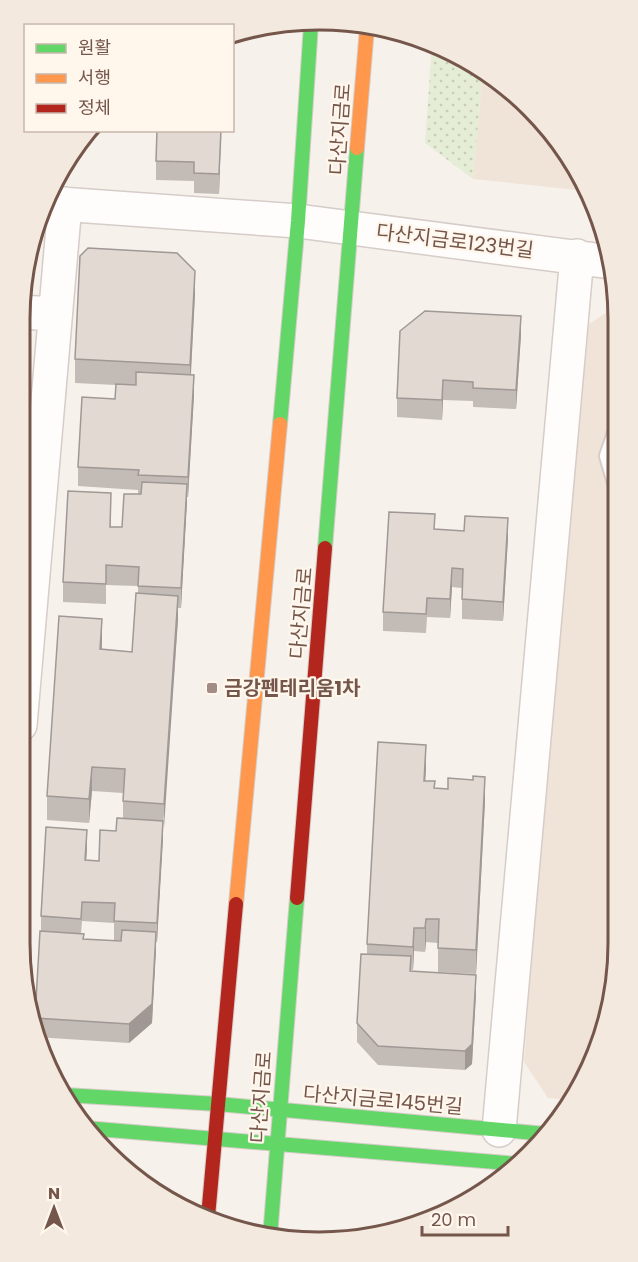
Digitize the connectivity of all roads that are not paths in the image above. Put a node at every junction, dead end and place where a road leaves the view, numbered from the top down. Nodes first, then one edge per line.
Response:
1 (311, 30) edge
2 (367, 34) edge
3 (55, 203) edge
4 (298, 221) junction
5 (352, 228) junction
6 (577, 256) junction
7 (601, 260) edge
8 (30, 313) edge
9 (55, 314) junction
10 (30, 505) edge
11 (74, 1096) edge
12 (218, 1104) junction
13 (280, 1110) junction
14 (98, 1129) edge
15 (500, 1130) junction
16 (537, 1133) edge
17 (214, 1137) junction
18 (277, 1143) junction
19 (506, 1163) edge
20 (209, 1210) edge
21 (271, 1228) edge

1 - 4 street, 다산지금로
2 - 5 street, 다산지금로
3 - 4 street, 다산지금로123번길
3 - 9 street
4 - 5 street, 다산지금로123번길
4 - 12 street, 다산지금로
5 - 6 street, 다산지금로123번길
5 - 13 street, 다산지금로
6 - 7 street, 다산지금로123번길
6 - 15 street
8 - 9 street
9 - 10 street
11 - 12 street, 다산지금로145번길
12 - 13 street, 다산지금로145번길
12 - 17 street, 다산지금로
13 - 15 street, 다산지금로145번길
13 - 18 street, 다산지금로
14 - 17 street
15 - 16 street, 다산지금로145번길
17 - 18 street
17 - 20 street, 다산지금로
18 - 19 street
18 - 21 street, 다산지금로

